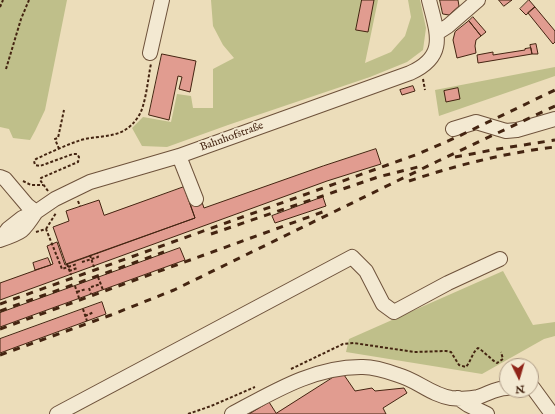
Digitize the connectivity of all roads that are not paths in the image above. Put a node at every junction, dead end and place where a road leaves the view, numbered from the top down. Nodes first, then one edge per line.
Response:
1 (162, 0) edge
2 (429, 0) edge
3 (478, 0) edge
4 (437, 33) junction
5 (150, 53) road end
6 (555, 119) edge
7 (453, 129) dead end
8 (179, 156) junction
9 (0, 177) edge
10 (18, 193) junction
11 (196, 199) dead end
12 (36, 212) junction
13 (9, 220) edge
14 (0, 240) edge
15 (500, 259) dead end
16 (499, 389) edge
17 (539, 396) edge
18 (458, 398) junction
19 (57, 414) edge
20 (232, 414) edge
21 (486, 414) edge
22 (552, 414) edge

1 - 5 street
2 - 4 street
3 - 4 street
4 - 8 street, Bahnhofstraße
6 - 7 street
8 - 11 street
8 - 12 street, Bahnhofstraße
9 - 10 street
10 - 12 street
10 - 13 street
12 - 13 street, Bahnhofstraße
12 - 14 street, Bahnhofstraße
13 - 14 street, Bahnhofstraße
15 - 19 street
16 - 18 street
17 - 22 street
18 - 20 street
18 - 21 street

